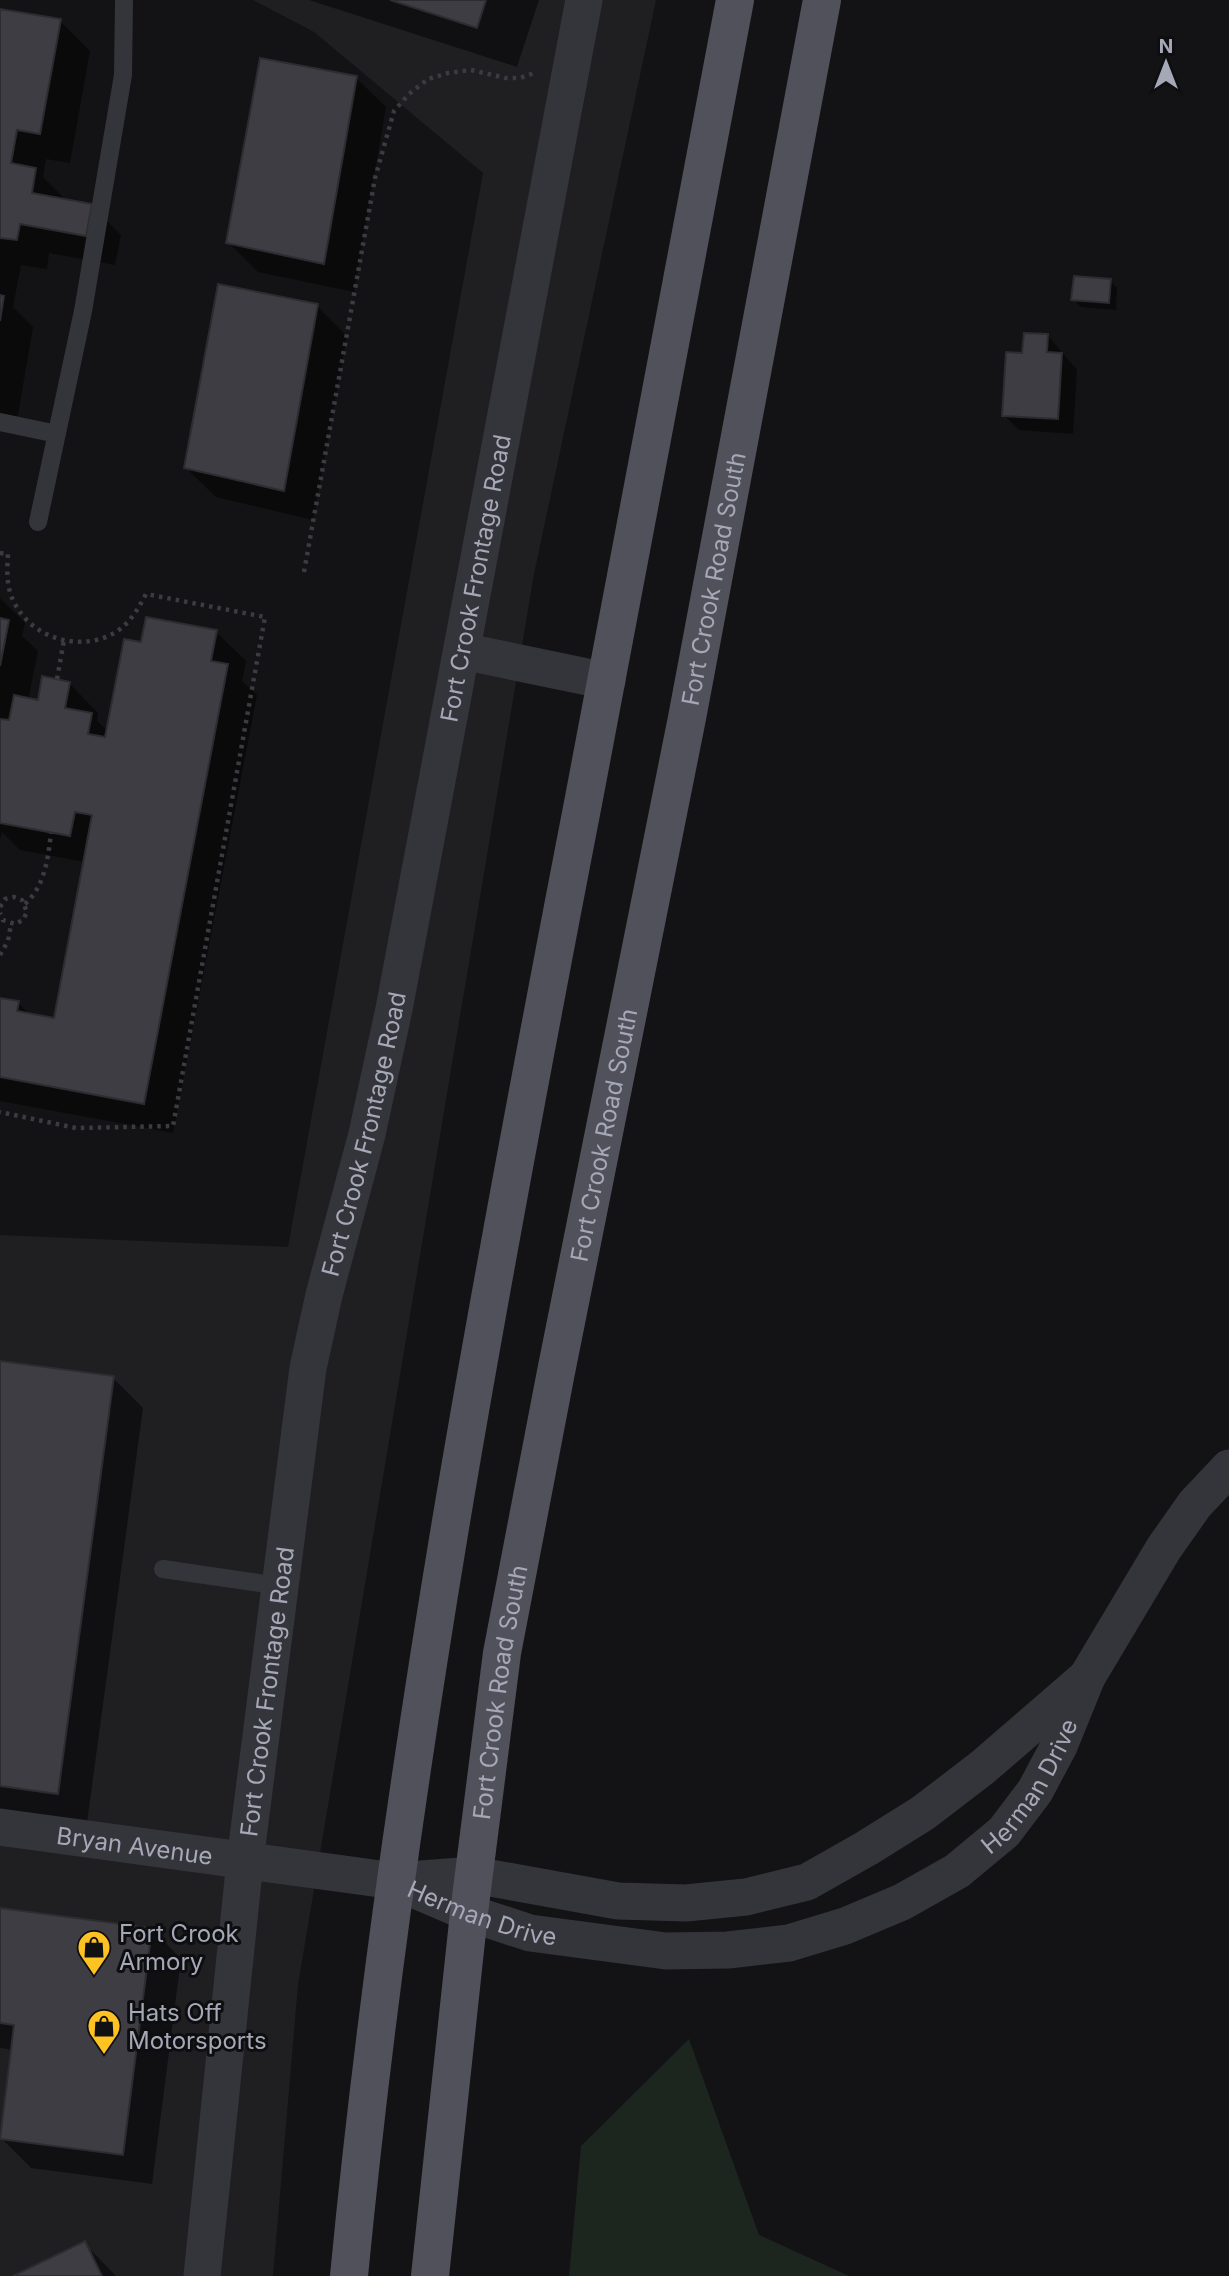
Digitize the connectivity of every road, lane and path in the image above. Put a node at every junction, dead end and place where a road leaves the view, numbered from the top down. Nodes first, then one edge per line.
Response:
1 (124, 0) edge
2 (584, 0) edge
3 (735, 0) edge
4 (822, 0) edge
5 (535, 73) dead end
6 (0, 422) edge
7 (57, 434) junction
8 (38, 522) dead end
9 (0, 553) edge
10 (304, 572) dead end
11 (64, 640) junction
12 (462, 651) junction
13 (57, 679) dead end
14 (607, 681) junction
15 (51, 833) dead end
16 (1, 904) edge
17 (25, 904) junction
18 (0, 913) edge
19 (11, 924) junction
20 (0, 955) edge
21 (0, 1112) edge
22 (1229, 1468) edge
23 (163, 1569) dead end
24 (280, 1586) junction
25 (1087, 1677) junction
26 (0, 1827) edge
27 (245, 1861) junction
28 (474, 1875) junction
29 (395, 1881) junction
30 (469, 1913) junction
31 (202, 2276) edge
32 (349, 2276) edge
33 (430, 2276) edge

1 - 7 lane
2 - 12 street, Fort Crook Frontage Road
3 - 14 main road
4 - 28 main road, Fort Crook Road South
5 - 10 path
6 - 7 lane
7 - 8 lane
9 - 11 path
11 - 13 path
11 - 21 path
12 - 14 street
12 - 24 street, Fort Crook Frontage Road
14 - 29 main road
15 - 17 path
16 - 17 path
17 - 19 path
18 - 19 path
19 - 20 path
22 - 25 street, Herman Drive
23 - 24 lane
24 - 27 street, Fort Crook Frontage Road
25 - 28 street, Herman Drive
25 - 30 street, Herman Drive
26 - 27 street, Bryan Avenue
27 - 29 street, Bryan Avenue
27 - 31 street, Fort Crook Frontage Road
28 - 29 street, Herman Drive
28 - 30 main road, Fort Crook Road South
29 - 30 street, Herman Drive
29 - 32 main road
30 - 33 main road, Fort Crook Road South

